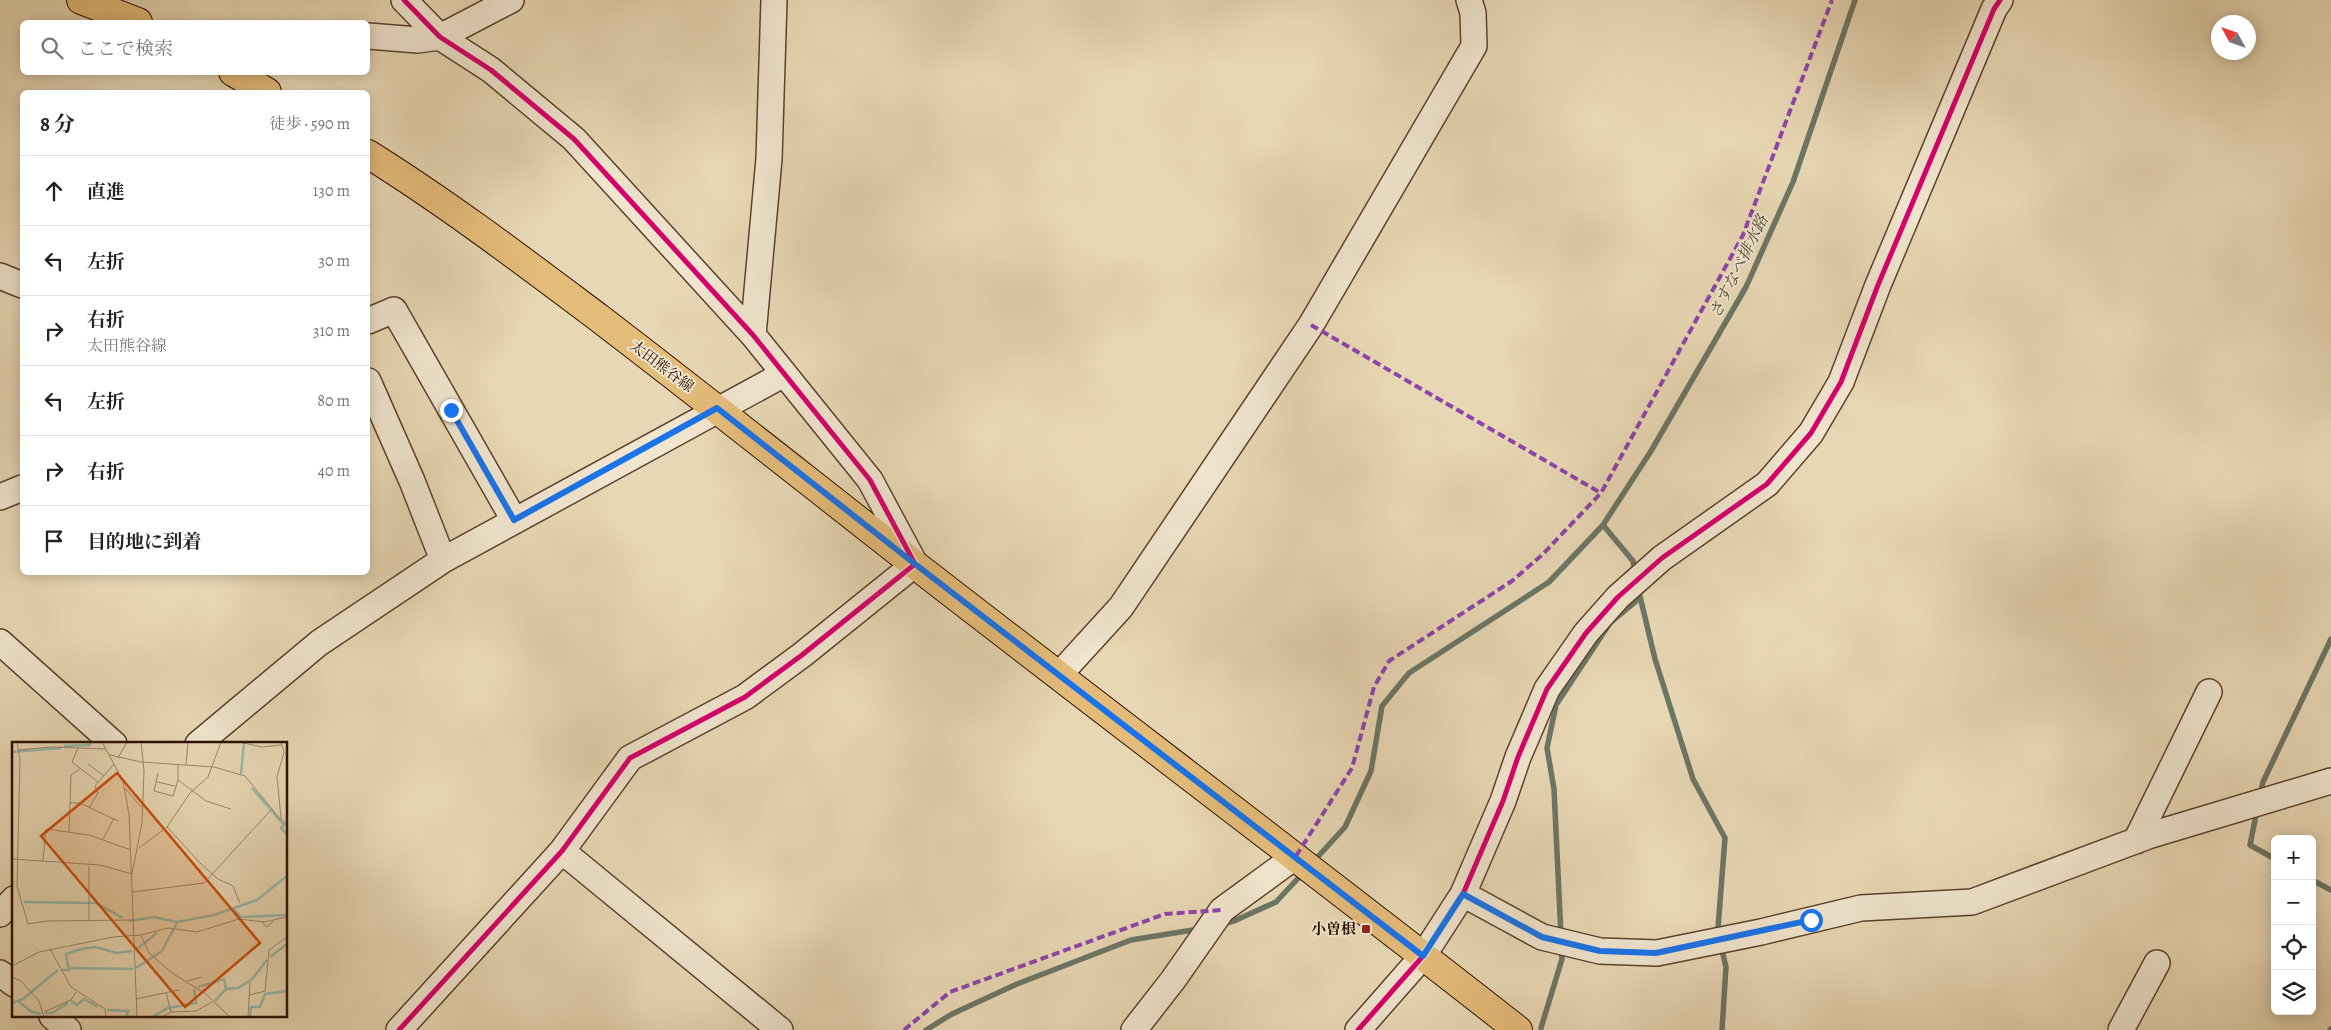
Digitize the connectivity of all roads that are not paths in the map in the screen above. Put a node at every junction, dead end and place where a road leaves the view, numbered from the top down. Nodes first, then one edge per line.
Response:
1 (81, 0) edge
2 (404, 0) edge
3 (511, 0) edge
4 (774, 0) edge
5 (1469, 0) edge
6 (2000, 0) edge
7 (133, 20) edge
8 (370, 36) edge
9 (440, 37) junction
10 (238, 75) edge
11 (264, 90) edge
12 (370, 155) edge
13 (0, 276) edge
14 (20, 284) edge
15 (370, 320) edge
16 (753, 335) junction
17 (784, 374) junction
18 (370, 386) edge
19 (717, 408) junction
20 (20, 489) edge
21 (0, 497) edge
22 (514, 520) junction
23 (443, 560) junction
24 (915, 564) junction
25 (0, 642) edge
26 (1059, 675) junction
27 (2209, 692) dead end
28 (112, 742) edge
29 (200, 742) edge
30 (2331, 781) edge
31 (2136, 841) junction
32 (562, 851) junction
33 (1305, 863) junction
34 (1463, 894) junction
35 (12, 901) edge
36 (0, 914) edge
37 (1423, 956) junction
38 (2157, 963) dead end
39 (0, 973) edge
40 (12, 982) edge
41 (54, 1018) edge
42 (68, 1030) edge
43 (399, 1030) edge
44 (780, 1030) edge
45 (1134, 1030) edge
46 (1358, 1030) edge
47 (1518, 1030) edge
48 (2121, 1030) edge

1 - 7 main road
2 - 9 street
3 - 9 street
4 - 16 street
5 - 26 street
6 - 34 street
8 - 9 street
9 - 16 street
10 - 11 main road
12 - 19 main road, 太田熊谷線
13 - 14 street
15 - 22 street
16 - 17 street
17 - 19 street
17 - 24 street
18 - 23 street
19 - 22 street
19 - 24 main road, 太田熊谷線
20 - 21 street
22 - 23 street
23 - 29 street
24 - 26 main road, 太田熊谷線
24 - 32 street
25 - 28 street
26 - 33 main road, 太田熊谷線
27 - 31 street
30 - 31 street
31 - 34 street
32 - 43 street
32 - 44 street
33 - 37 main road, 太田熊谷線
33 - 45 street
34 - 37 street
35 - 36 street
37 - 46 street
37 - 47 main road, 太田熊谷線
38 - 48 street
39 - 40 street
41 - 42 street

